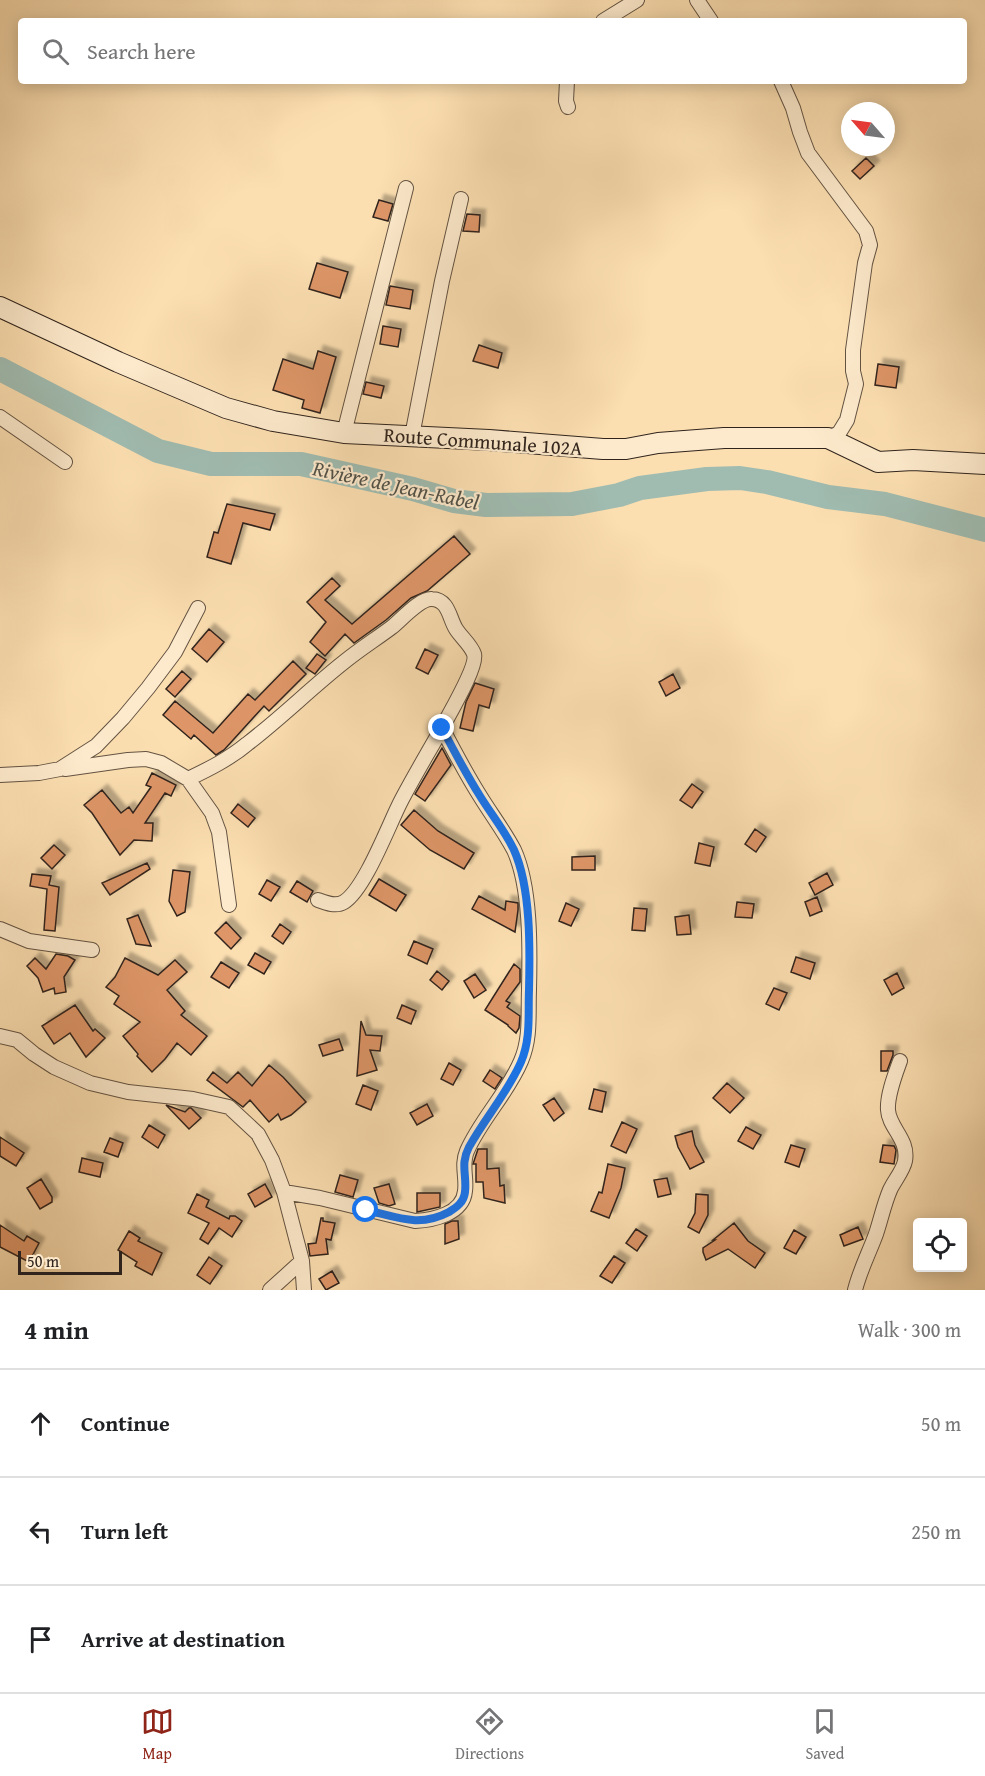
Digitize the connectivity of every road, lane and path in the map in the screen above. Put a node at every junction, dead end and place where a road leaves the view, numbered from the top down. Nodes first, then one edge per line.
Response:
1 (637, 0) edge
2 (697, 0) edge
3 (608, 18) edge
4 (709, 18) edge
5 (567, 84) edge
6 (782, 84) edge
7 (568, 107) dead end
8 (406, 188) dead end
9 (461, 199) dead end
10 (0, 307) edge
11 (0, 417) edge
12 (344, 433) junction
13 (412, 436) junction
14 (828, 438) junction
15 (65, 462) dead end
16 (985, 464) edge
17 (198, 608) dead end
18 (442, 728) junction
19 (60, 769) junction
20 (0, 775) edge
21 (188, 778) junction
22 (318, 900) dead end
23 (229, 905) dead end
24 (0, 929) edge
25 (92, 950) dead end
26 (0, 1036) edge
27 (900, 1061) dead end
28 (284, 1192) junction
29 (302, 1261) junction
30 (270, 1290) edge
31 (304, 1290) edge
32 (855, 1290) edge

1 - 3 street
2 - 4 street
5 - 7 street
6 - 14 street
8 - 12 street
9 - 13 street
10 - 12 street, Route Communale 102A
11 - 15 street
12 - 13 street, Route Communale 102A
13 - 14 street, Route Communale 102A
14 - 16 street, Route Communale 102A
17 - 19 street
18 - 21 street
18 - 22 street
18 - 28 street
19 - 20 street
19 - 21 street
21 - 23 street
24 - 25 street
26 - 28 street
27 - 32 street
28 - 29 street
29 - 30 street
29 - 31 street

